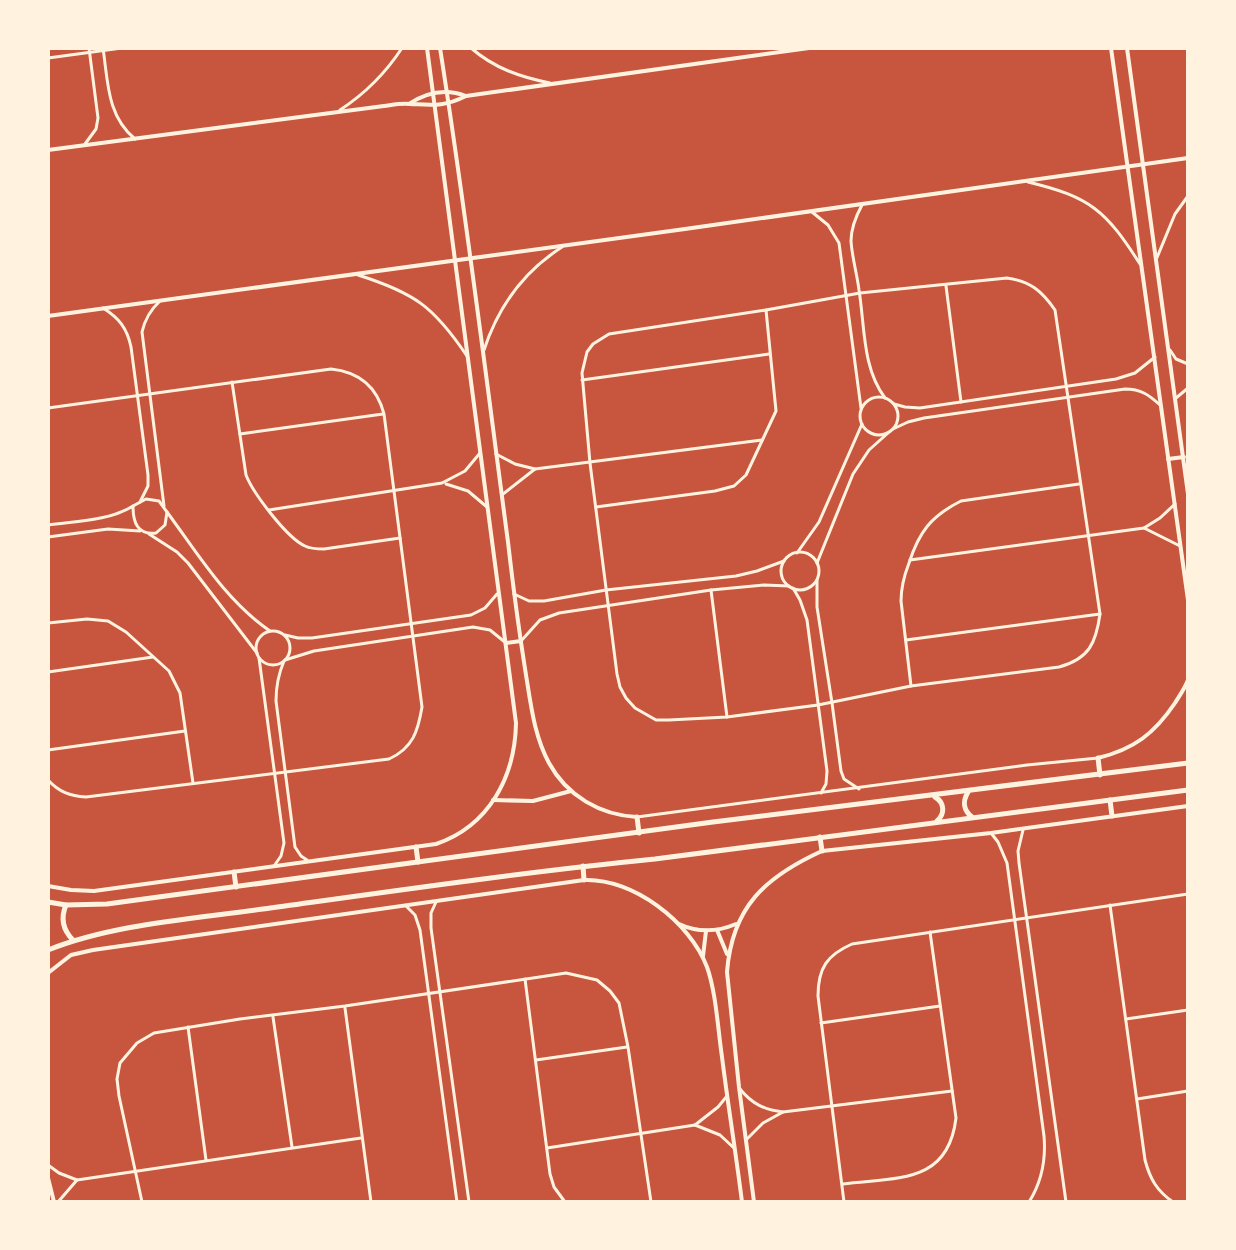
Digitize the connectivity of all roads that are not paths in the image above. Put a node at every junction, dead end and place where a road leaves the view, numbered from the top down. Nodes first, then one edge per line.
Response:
1 (122, 48) edge
2 (402, 48) edge
3 (427, 48) edge
4 (440, 48) edge
5 (471, 48) edge
6 (809, 48) edge
7 (1111, 48) edge
8 (1127, 48) edge
9 (103, 49) edge
10 (794, 49) edge
11 (90, 50) edge
12 (48, 58) edge
13 (550, 83) junction
14 (447, 91) junction
15 (433, 93) junction
16 (466, 96) junction
17 (449, 103) junction
18 (409, 104) junction
19 (435, 106) junction
20 (338, 112) junction
21 (135, 139) junction
22 (83, 146) junction
23 (48, 150) edge
24 (1188, 158) edge
25 (1144, 165) junction
26 (1128, 167) junction
27 (1025, 181) junction
28 (1188, 196) edge
29 (863, 204) junction
30 (812, 212) junction
31 (565, 245) junction
32 (470, 259) junction
33 (1156, 260) junction
34 (455, 261) junction
35 (1142, 267) junction
36 (354, 274) junction
37 (946, 285) junction
38 (860, 293) junction
39 (845, 296) junction
40 (161, 300) junction
41 (103, 308) junction
42 (766, 310) junction
43 (48, 316) edge
44 (1170, 350) junction
45 (483, 354) junction
46 (770, 354) junction
47 (1155, 357) junction
48 (468, 359) junction
49 (1188, 364) edge
50 (582, 380) junction
51 (232, 382) junction
52 (1066, 386) junction
53 (1188, 388) edge
54 (149, 393) junction
55 (138, 395) junction
56 (1067, 397) junction
57 (885, 398) junction
58 (1176, 398) junction
59 (961, 402) junction
60 (894, 404) junction
61 (1161, 407) junction
62 (48, 408) edge
63 (861, 408) junction
64 (384, 414) junction
65 (862, 424) junction
66 (893, 429) junction
67 (888, 433) junction
68 (240, 434) junction
69 (762, 440) junction
70 (481, 452) junction
71 (496, 454) junction
72 (1184, 457) junction
73 (1168, 459) junction
74 (590, 463) junction
75 (535, 469) junction
76 (442, 483) junction
77 (1080, 483) junction
78 (395, 491) junction
79 (1188, 494) edge
80 (501, 496) junction
81 (140, 502) junction
82 (1175, 504) junction
83 (133, 506) junction
84 (164, 506) junction
85 (596, 507) junction
86 (488, 508) junction
87 (269, 510) junction
88 (167, 512) junction
89 (48, 525) edge
90 (1144, 528) junction
91 (142, 532) junction
92 (149, 534) junction
93 (1088, 535) junction
94 (48, 537) edge
95 (401, 538) junction
96 (1180, 546) junction
97 (797, 553) junction
98 (910, 560) junction
99 (784, 561) junction
100 (817, 563) junction
101 (817, 580) junction
102 (791, 587) junction
103 (499, 590) junction
104 (606, 590) junction
105 (711, 590) junction
106 (514, 594) junction
107 (1188, 600) edge
108 (608, 604) junction
109 (1100, 614) junction
110 (48, 623) edge
111 (411, 623) junction
112 (270, 631) junction
113 (285, 635) junction
114 (413, 636) junction
115 (906, 640) junction
116 (521, 641) junction
117 (506, 643) junction
118 (258, 655) junction
119 (153, 657) junction
120 (284, 660) junction
121 (48, 672) edge
122 (1188, 680) edge
123 (911, 686) junction
124 (1187, 691) edge
125 (1176, 701) junction
126 (832, 703) junction
127 (818, 705) junction
128 (727, 717) junction
129 (185, 731) junction
130 (48, 750) edge
131 (1098, 758) junction
132 (1188, 763) edge
133 (285, 771) junction
134 (274, 772) junction
135 (1100, 775) junction
136 (48, 780) edge
137 (193, 783) junction
138 (859, 789) junction
139 (1188, 790) edge
140 (571, 791) junction
141 (968, 791) junction
142 (821, 793) junction
143 (932, 796) junction
144 (493, 800) junction
145 (1110, 800) junction
146 (1188, 806) edge
147 (1112, 816) junction
148 (637, 817) junction
149 (972, 817) junction
150 (936, 822) junction
151 (1023, 828) junction
152 (639, 833) junction
153 (991, 833) junction
154 (820, 837) junction
155 (416, 847) junction
156 (822, 851) junction
157 (311, 862) junction
158 (418, 862) junction
159 (583, 866) junction
160 (273, 867) junction
161 (234, 872) junction
162 (584, 880) junction
163 (48, 886) edge
164 (236, 887) junction
165 (1188, 894) edge
166 (437, 900) junction
167 (48, 902) edge
168 (404, 904) junction
169 (66, 905) junction
170 (1110, 905) junction
171 (1026, 918) junction
172 (1013, 919) junction
173 (674, 921) junction
174 (737, 924) junction
175 (717, 930) junction
176 (706, 931) junction
177 (930, 932) junction
178 (73, 940) junction
179 (48, 950) edge
180 (728, 956) junction
181 (703, 958) junction
182 (48, 973) edge
183 (525, 979) junction
184 (440, 992) junction
185 (429, 994) junction
186 (345, 1006) junction
187 (940, 1006) junction
188 (1188, 1010) edge
189 (273, 1015) junction
190 (1126, 1019) junction
191 (821, 1023) junction
192 (188, 1027) junction
193 (628, 1047) junction
194 (536, 1060) junction
195 (739, 1087) junction
196 (952, 1091) junction
197 (1188, 1091) edge
198 (727, 1096) junction
199 (1137, 1099) junction
200 (831, 1106) junction
201 (783, 1112) junction
202 (695, 1125) junction
203 (641, 1133) junction
204 (361, 1138) junction
205 (746, 1140) junction
206 (292, 1147) junction
207 (547, 1148) junction
208 (734, 1148) junction
209 (206, 1160) junction
210 (48, 1165) edge
211 (136, 1171) junction
212 (48, 1178) edge
213 (77, 1180) junction
214 (842, 1184) junction
215 (753, 1195) junction
216 (741, 1200) edge
217 (56, 1202) edge
218 (142, 1202) edge
219 (371, 1202) edge
220 (457, 1202) edge
221 (469, 1202) edge
222 (565, 1202) edge
223 (651, 1202) edge
224 (754, 1202) edge
225 (844, 1202) edge
226 (1031, 1202) edge
227 (1050, 1202) edge
228 (1066, 1202) edge
229 (1173, 1202) edge

1 - 9 street
2 - 20 street
3 - 15 street
4 - 14 street
5 - 13 street
6 - 10 street
7 - 26 street
8 - 25 street
9 - 11 street
9 - 21 street
10 - 13 street
11 - 12 street
11 - 22 street
13 - 16 street
14 - 15 street
14 - 16 street
14 - 17 street
15 - 18 street
15 - 19 street
16 - 17 street
17 - 19 street
17 - 32 street
18 - 19 street
18 - 20 street
19 - 34 street
20 - 21 street
21 - 22 street
22 - 23 street
24 - 25 street
25 - 26 street
25 - 33 street
26 - 27 street
26 - 35 street
27 - 29 street
27 - 35 street
28 - 33 street
29 - 30 street
29 - 38 street
30 - 31 street
30 - 39 street
31 - 32 street
31 - 45 street
32 - 34 street
32 - 45 street
33 - 44 street
34 - 36 street
34 - 48 street
35 - 47 street
36 - 40 street
36 - 48 street
37 - 38 street
37 - 52 street
37 - 59 street
38 - 39 street
38 - 57 street
39 - 42 street
39 - 63 street
40 - 41 street
40 - 54 street
41 - 43 street
41 - 55 street
42 - 46 street
42 - 50 street
44 - 49 street
44 - 58 street
45 - 71 street
46 - 50 street
46 - 69 street
47 - 52 street
47 - 61 street
48 - 70 street
50 - 74 street
51 - 54 street
51 - 64 street
51 - 68 street
52 - 56 street
52 - 59 street
53 - 58 street
54 - 55 street
54 - 84 street
55 - 62 street
55 - 81 street
56 - 61 street
56 - 66 street
56 - 77 street
57 - 60 street
57 - 63 street
58 - 72 street
59 - 60 street
60 - 66 street
61 - 73 street
63 - 65 street
64 - 68 street
64 - 78 street
65 - 67 street
65 - 97 street
66 - 67 street
67 - 100 street
68 - 87 street
69 - 74 street
69 - 85 street
70 - 76 street
70 - 86 street
71 - 75 street
71 - 80 street
72 - 73 street
72 - 79 street
73 - 82 street
74 - 75 street
74 - 85 street
75 - 80 street
76 - 78 street
76 - 86 street
77 - 93 street
77 - 98 street
78 - 87 street
78 - 95 street
80 - 106 street
81 - 83 street
81 - 84 street
82 - 90 street
82 - 96 street
83 - 89 street
83 - 91 street
84 - 88 street
85 - 104 street
86 - 103 street
87 - 95 street
88 - 92 street
88 - 112 street
90 - 93 street
90 - 96 street
91 - 92 street
91 - 94 street
92 - 118 street
93 - 98 street
93 - 109 street
95 - 111 street
96 - 107 street
97 - 99 street
97 - 100 street
98 - 115 street
99 - 102 street
99 - 104 street
100 - 101 street
101 - 102 street
101 - 126 street
102 - 105 street
102 - 127 street
103 - 111 street
103 - 117 street
104 - 106 street
104 - 108 street
105 - 108 street
105 - 128 street
106 - 116 street
108 - 116 street
108 - 128 street
109 - 115 street
109 - 123 street
110 - 119 street
111 - 113 street
111 - 114 street
112 - 113 street
112 - 118 street
113 - 120 street
114 - 117 street
114 - 120 street
114 - 133 street
115 - 123 street
116 - 117 street
116 - 140 street
117 - 144 street
118 - 120 street
118 - 134 street
119 - 121 street
119 - 129 street
120 - 133 street
122 - 124 street
123 - 126 street
124 - 125 street
124 - 125 street
125 - 131 street
126 - 127 street
126 - 138 street
127 - 128 street
127 - 142 street
129 - 130 street
129 - 137 street
131 - 135 main road
131 - 138 street
132 - 135 main road
133 - 134 street
133 - 157 street
134 - 137 street
134 - 160 street
135 - 141 main road
136 - 137 street
138 - 142 street
139 - 145 main road
140 - 144 street
140 - 148 street
141 - 143 main road
141 - 149 main road
142 - 148 street
143 - 150 main road
143 - 152 main road
144 - 155 street
145 - 147 main road
145 - 149 main road
146 - 147 street
147 - 151 street
148 - 152 main road
149 - 150 main road
150 - 154 main road
151 - 153 street
151 - 171 street
152 - 158 main road
153 - 156 street
153 - 172 street
154 - 156 main road
154 - 159 main road
155 - 157 street
155 - 158 main road
156 - 174 street
157 - 160 street
158 - 164 main road
159 - 162 main road
159 - 178 main road
160 - 161 street
161 - 163 street
161 - 164 main road
162 - 166 street
162 - 173 street
164 - 169 main road
165 - 170 street
166 - 168 street
166 - 184 street
167 - 169 main road
168 - 182 street
168 - 185 street
169 - 178 main road
170 - 171 street
170 - 190 street
171 - 172 street
171 - 228 street
172 - 177 street
172 - 226 street
173 - 176 street
173 - 181 street
174 - 175 street
174 - 180 street
175 - 176 street
175 - 180 street
176 - 181 street
177 - 187 street
177 - 191 street
178 - 179 main road
180 - 195 street
181 - 198 street
183 - 184 street
183 - 193 street
183 - 194 street
184 - 185 street
184 - 221 street
185 - 186 street
185 - 220 street
186 - 189 street
186 - 204 street
187 - 191 street
187 - 196 street
188 - 190 street
189 - 192 street
189 - 206 street
190 - 199 street
191 - 200 street
192 - 209 street
192 - 211 street
193 - 194 street
193 - 203 street
194 - 207 street
195 - 201 street
195 - 205 street
196 - 200 street
196 - 214 street
197 - 199 street
198 - 202 street
198 - 208 street
199 - 229 street
200 - 201 street
200 - 214 street
201 - 205 street
202 - 203 street
202 - 208 street
203 - 207 street
203 - 223 street
204 - 206 street
204 - 219 street
205 - 215 street
206 - 209 street
207 - 222 street
208 - 216 street
209 - 211 street
210 - 213 street
211 - 213 street
211 - 218 street
212 - 217 street
213 - 217 street
214 - 225 street
215 - 216 street
215 - 224 street
226 - 227 street

